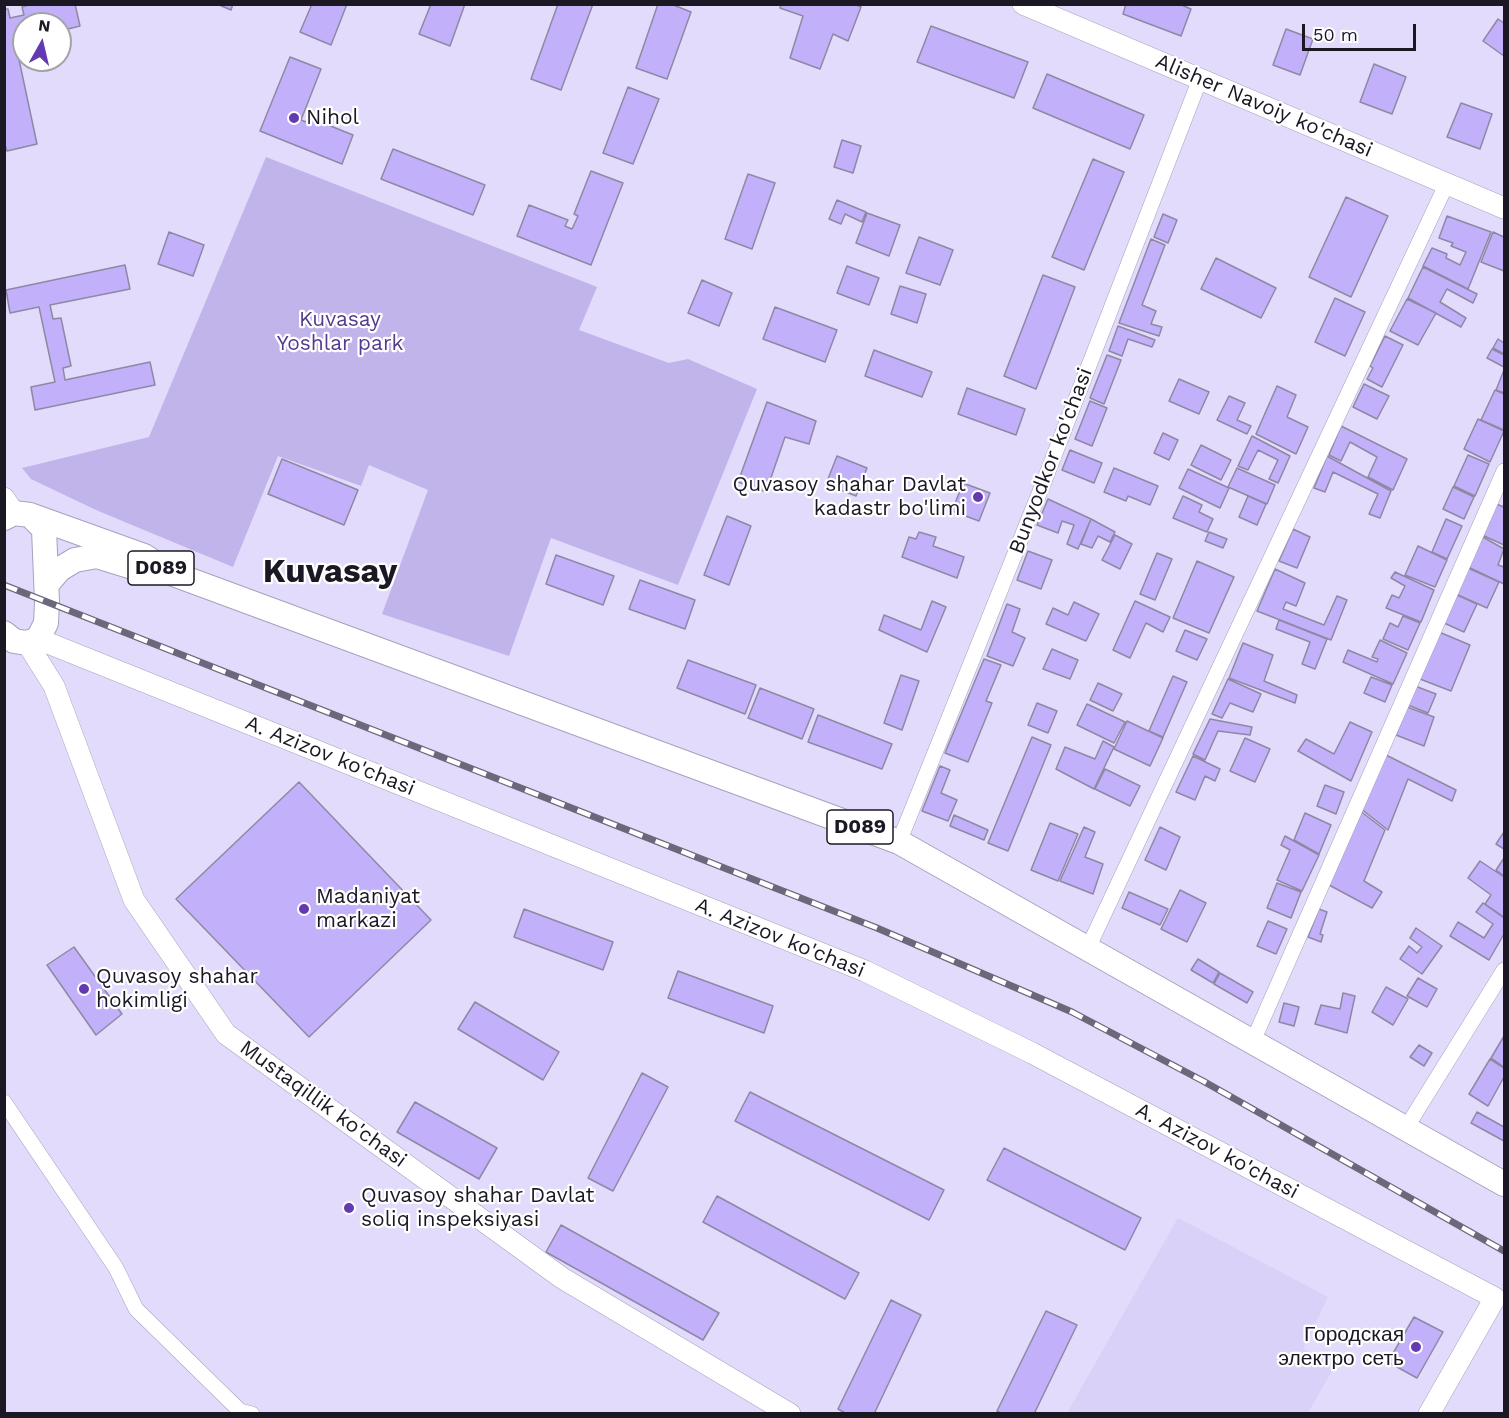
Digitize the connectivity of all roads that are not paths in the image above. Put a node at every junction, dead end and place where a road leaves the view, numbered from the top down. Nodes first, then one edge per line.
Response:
1 (1023, 4) edge
2 (1200, 79) junction
3 (1447, 183) junction
4 (1504, 208) edge
5 (1504, 471) edge
6 (13, 511) edge
7 (168, 572) junction
8 (47, 584) junction
9 (4, 633) edge
10 (32, 641) junction
11 (899, 842) junction
12 (1088, 948) junction
13 (1504, 970) edge
14 (1252, 1041) junction
15 (4, 1102) edge
16 (1406, 1128) junction
17 (1504, 1184) edge
18 (1500, 1300) edge
19 (252, 1413) edge
20 (790, 1413) edge
21 (1429, 1413) edge

1 - 2 street, Alisher Navoiy ko'chasi
2 - 3 street, Alisher Navoiy ko'chasi
2 - 11 street, Bunyodkor ko'chasi
3 - 4 street, Alisher Navoiy ko'chasi
3 - 12 street
5 - 14 street
6 - 7 main road, D089
6 - 8 main road, D089
7 - 8 main road, D089
7 - 11 main road, D089
8 - 10 main road, D089
9 - 10 main road
10 - 18 street, A. Azizov ko'chasi
10 - 20 street, Mustaqillik ko'chasi
11 - 12 main road, D089
12 - 14 main road, D089
13 - 16 street
14 - 16 main road, D089
15 - 19 street
16 - 17 main road, D089
18 - 21 street

